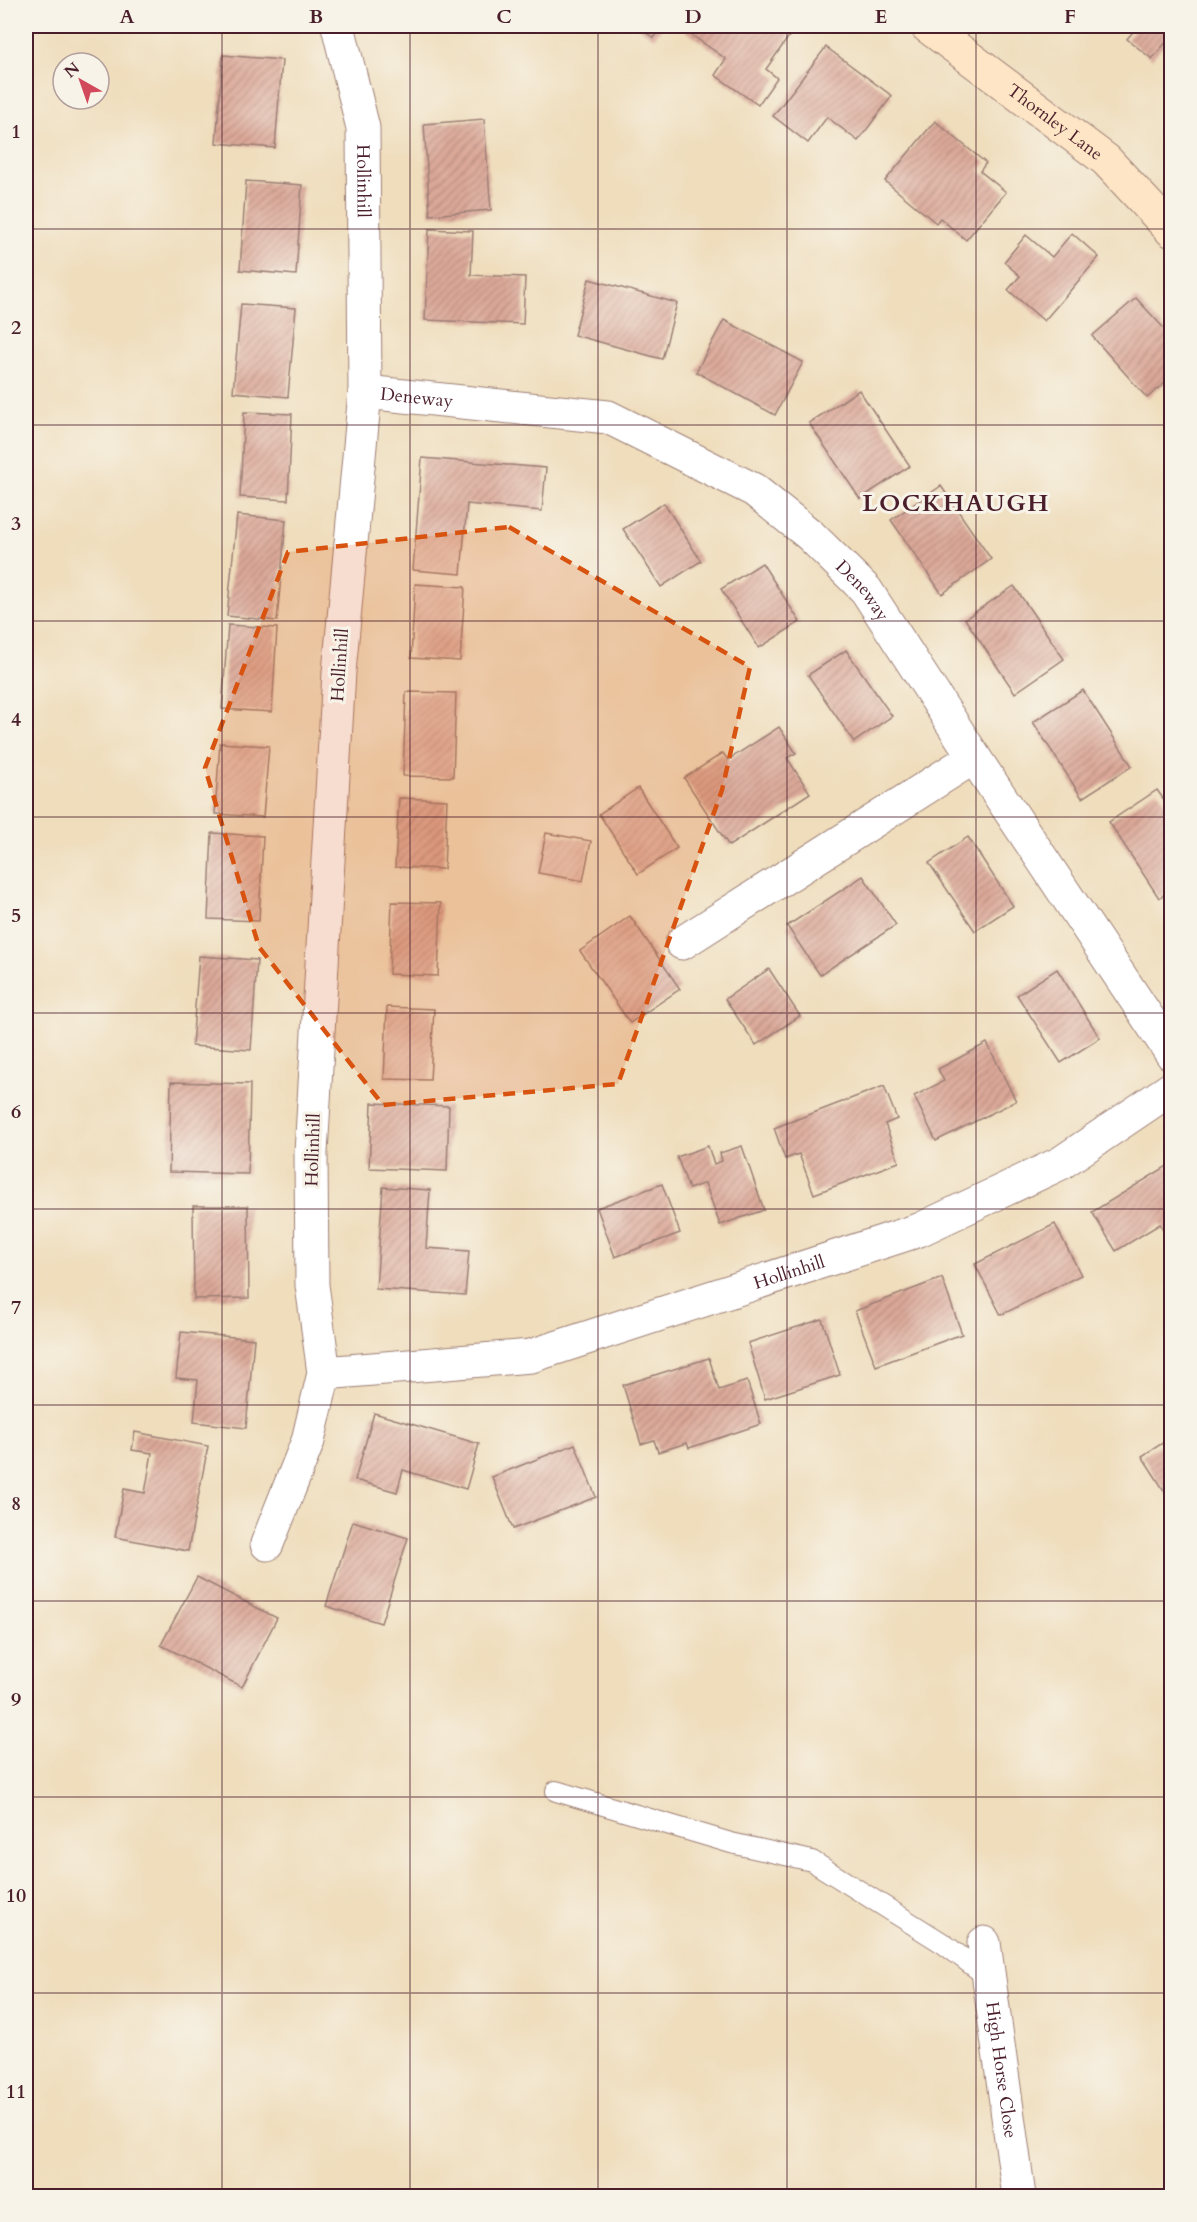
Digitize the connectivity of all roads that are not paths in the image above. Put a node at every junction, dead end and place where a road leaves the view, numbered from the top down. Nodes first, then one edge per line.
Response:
1 (338, 26) edge
2 (927, 26) edge
3 (1172, 231) edge
4 (365, 392) junction
5 (974, 757) junction
6 (682, 943) dead end
7 (1172, 1054) edge
8 (1172, 1088) edge
9 (324, 1373) junction
10 (267, 1544) dead end
11 (556, 1791) dead end
12 (984, 1943) dead end
13 (988, 1977) junction
14 (1019, 2196) edge

1 - 4 street, Hollinhill
2 - 3 street, Thornley Lane
4 - 5 street, Deneway
4 - 9 street, Hollinhill
5 - 6 street
5 - 7 street, Deneway
8 - 9 street, Hollinhill
9 - 10 street
11 - 13 lane
12 - 13 street, High Horse Close
13 - 14 street, High Horse Close

